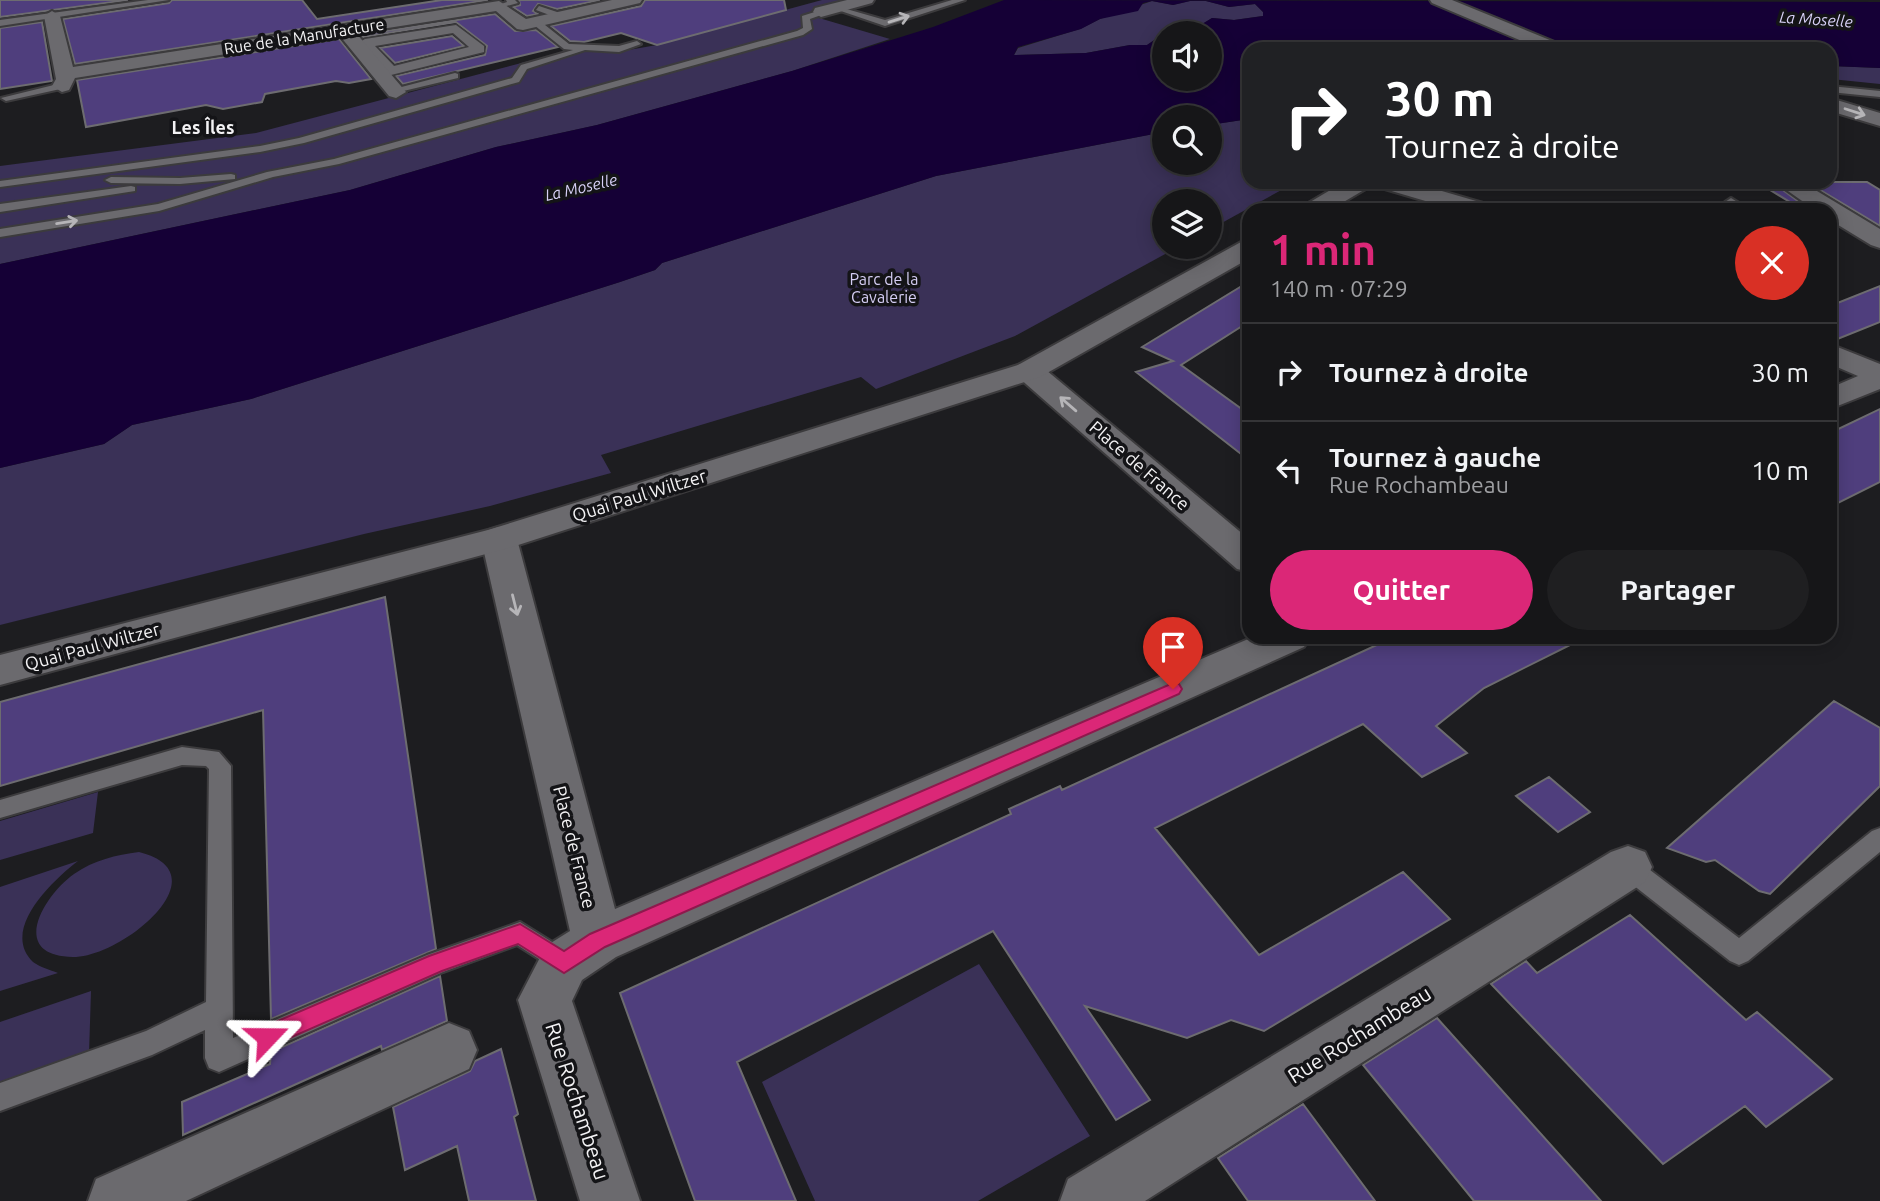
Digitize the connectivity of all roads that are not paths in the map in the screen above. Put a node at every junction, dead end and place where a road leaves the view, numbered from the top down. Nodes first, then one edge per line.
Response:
1 (164, 0) edge
2 (634, 0) edge
3 (866, 0) edge
4 (961, 0) edge
5 (1438, 0) edge
6 (504, 3) edge
7 (828, 10) junction
8 (52, 16) junction
9 (532, 22) junction
10 (0, 23) edge
11 (344, 30) junction
12 (1539, 42) edge
13 (637, 44) dead end
14 (582, 48) junction
15 (391, 71) joint
16 (454, 76) dead end
17 (63, 80) junction
18 (1837, 90) edge
19 (395, 91) joint
20 (1880, 94) edge
21 (6, 98) dead end
22 (1837, 106) edge
23 (1880, 120) edge
24 (271, 174) junction
25 (180, 181) junction
26 (0, 185) edge
27 (128, 189) junction
28 (1349, 189) edge
29 (1409, 189) edge
30 (1797, 189) edge
31 (1325, 203) edge
32 (1456, 203) edge
33 (1819, 203) edge
34 (0, 208) edge
35 (127, 212) junction
36 (1837, 214) edge
37 (0, 233) edge
38 (1880, 240) edge
39 (1242, 251) edge
40 (1837, 356) edge
41 (1029, 371) junction
42 (1880, 376) edge
43 (1837, 397) edge
44 (688, 480) joint
45 (499, 539) junction
46 (1242, 553) edge
47 (1274, 644) edge
48 (0, 670) edge
49 (0, 810) edge
50 (1880, 838) edge
51 (1628, 867) joint
52 (581, 952) junction
53 (219, 1009) junction
54 (449, 1050) dead end
55 (0, 1097) edge
56 (118, 1201) edge
57 (610, 1201) edge
58 (1090, 1201) edge

1 - 8 lane
2 - 9 street
3 - 7 street
7 -> 4 lane
5 - 12 street
6 - 9 street, Rue de la Manufacture
6 - 11 street, Rue de la Manufacture
7 - 24 lane
8 - 10 lane
8 - 17 street
9 - 14 lane
11 - 17 street, Rue de la Manufacture
11 - 19 street
13 - 14 lane
14 - 26 lane
15 - 15 street
16 - 19 lane
17 - 21 lane
18 - 20 lane
22 -> 23 street
24 - 25 lane
24 - 35 lane
25 - 26 lane
25 - 27 lane
27 - 34 lane
27 - 35 lane
28 - 31 street
29 - 32 street
30 - 33 street
37 -> 35 lane
36 - 38 street
39 - 41 street, Quai Paul Wiltzer
40 - 42 street
41 - 44 street, Quai Paul Wiltzer
46 -> 41 street, Place de France
42 - 43 street
44 - 45 street
45 - 48 street, Quai Paul Wiltzer
45 -> 52 street, Place de France
47 - 52 street
49 - 53 lane
50 - 51 lane
51 - 58 street, Rue Rochambeau
52 - 53 lane
52 - 57 street, Rue Rochambeau
53 - 55 lane
54 - 56 street

